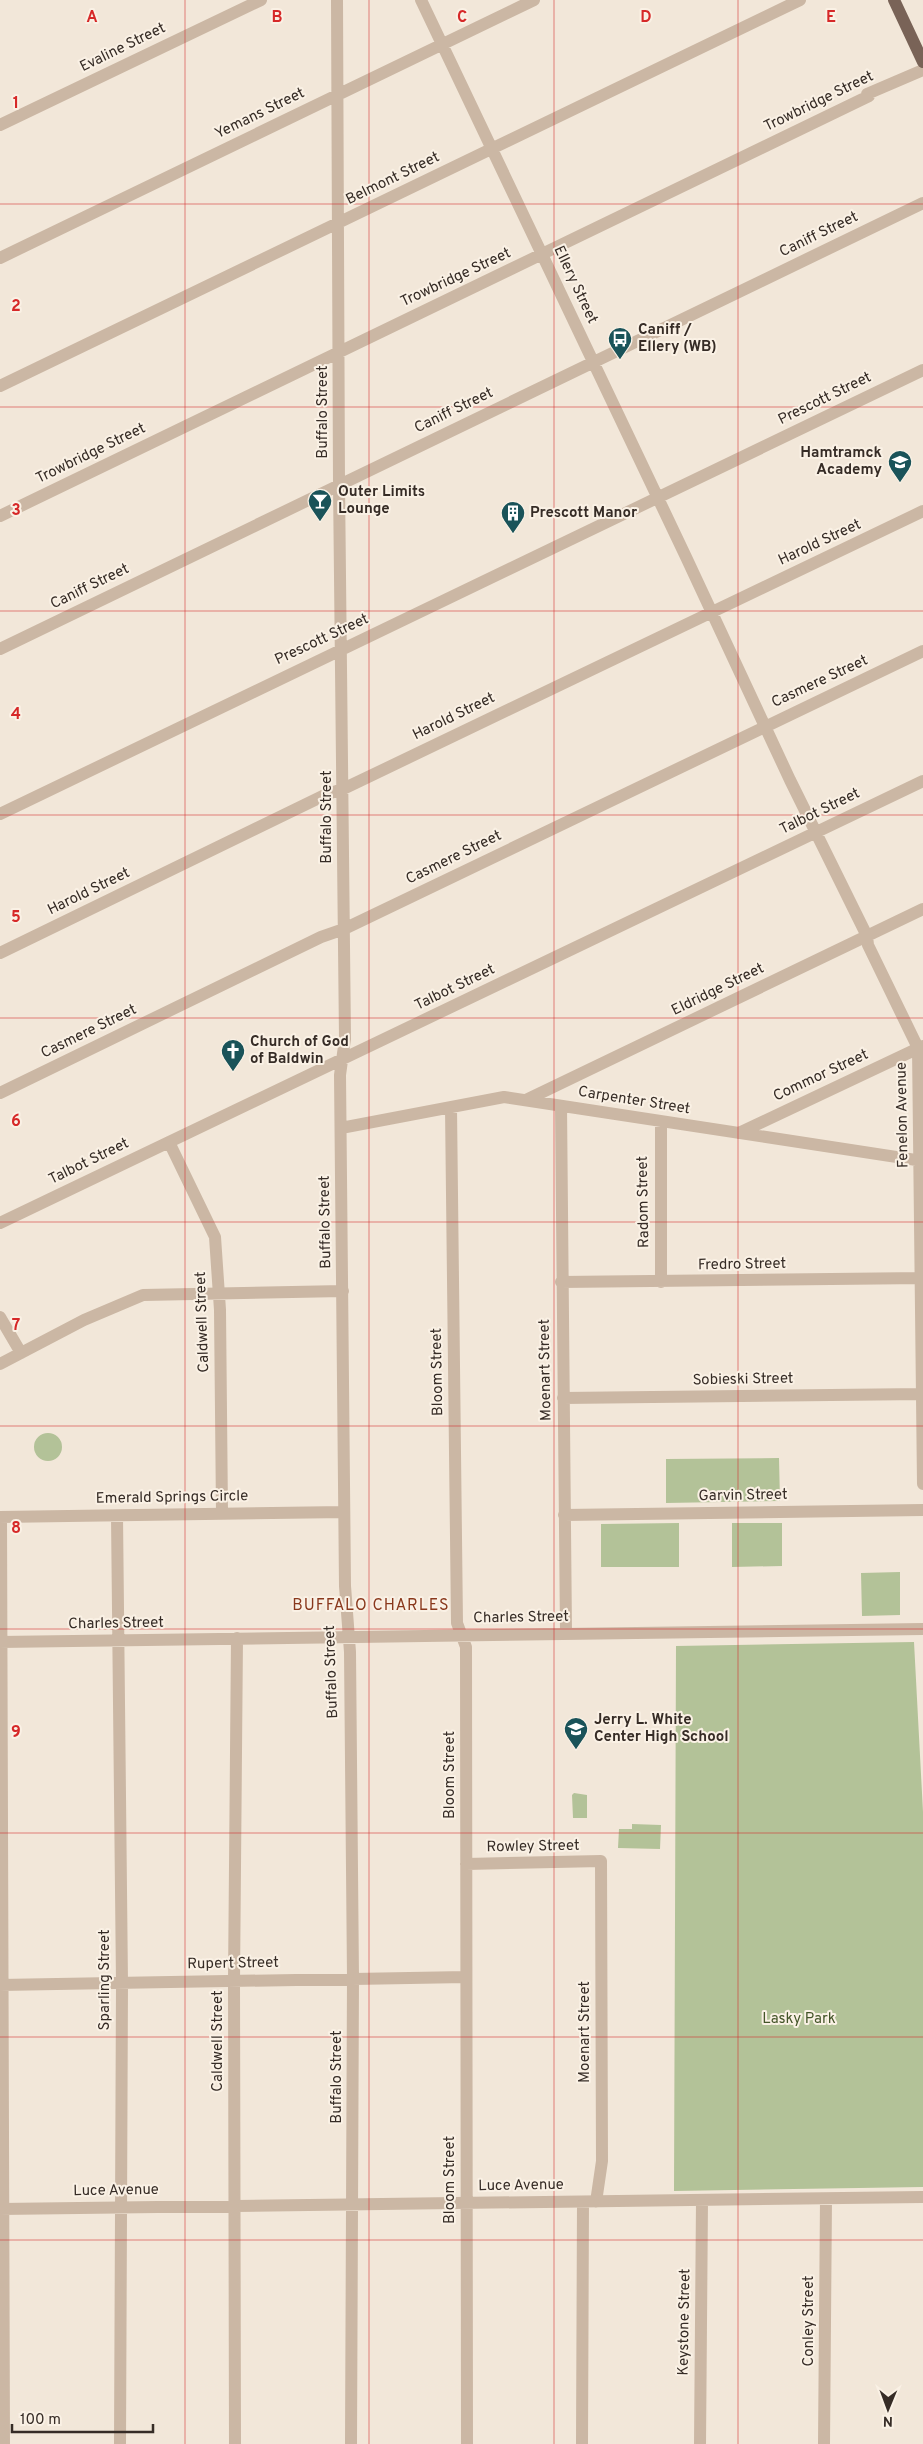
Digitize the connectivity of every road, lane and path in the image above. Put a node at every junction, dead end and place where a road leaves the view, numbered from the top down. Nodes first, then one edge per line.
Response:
1 (260, 0) edge
2 (337, 0) edge
3 (421, 0) edge
4 (534, 0) edge
5 (800, 0) edge
6 (894, 0) edge
7 (443, 44) junction
8 (923, 62) edge
9 (923, 70) edge
10 (338, 95) junction
11 (0, 126) edge
12 (492, 149) junction
13 (923, 203) edge
14 (339, 223) junction
15 (543, 254) junction
16 (0, 258) edge
17 (340, 350) junction
18 (594, 362) junction
19 (923, 370) edge
20 (0, 386) edge
21 (339, 484) junction
22 (658, 498) junction
23 (923, 511) edge
24 (0, 516) edge
25 (711, 613) junction
26 (0, 649) edge
27 (342, 649) junction
28 (923, 651) edge
29 (765, 726) junction
30 (923, 781) edge
31 (343, 789) junction
32 (0, 814) edge
33 (815, 832) junction
34 (923, 909) edge
35 (344, 929) junction
36 (867, 936) junction
37 (0, 953) edge
38 (920, 1047) edge
39 (343, 1058) junction
40 (0, 1093) edge
41 (526, 1100) junction
42 (561, 1106) junction
43 (451, 1108) junction
44 (661, 1122) junction
45 (341, 1128) junction
46 (739, 1133) junction
47 (169, 1142) junction
48 (921, 1160) edge
49 (0, 1224) edge
50 (922, 1278) edge
51 (561, 1282) junction
52 (662, 1282) junction
53 (343, 1291) junction
54 (219, 1294) junction
55 (0, 1317) edge
56 (21, 1353) junction
57 (0, 1364) edge
58 (922, 1394) edge
59 (563, 1398) junction
60 (923, 1484) edge
61 (923, 1510) edge
62 (344, 1512) junction
63 (222, 1513) junction
64 (564, 1515) junction
65 (117, 1516) junction
66 (0, 1518) edge
67 (923, 1629) edge
68 (566, 1634) junction
69 (463, 1635) junction
70 (348, 1636) junction
71 (237, 1638) junction
72 (118, 1640) junction
73 (1, 1642) edge
74 (1, 1754) edge
75 (601, 1861) joint
76 (466, 1864) junction
77 (1, 1869) edge
78 (466, 1977) junction
79 (353, 1978) junction
80 (234, 1981) junction
81 (122, 1983) junction
82 (2, 1985) edge
83 (1, 2097) edge
84 (923, 2197) edge
85 (826, 2199) junction
86 (702, 2201) junction
87 (583, 2202) junction
88 (596, 2202) junction
89 (466, 2203) junction
90 (353, 2204) junction
91 (234, 2206) junction
92 (122, 2207) junction
93 (1, 2209) edge
94 (4, 2444) edge
95 (120, 2444) edge
96 (235, 2444) edge
97 (352, 2444) edge
98 (467, 2444) edge
99 (582, 2444) edge
100 (700, 2444) edge
101 (824, 2444) edge

1 - 11 street, Evaline Street
2 - 10 street, Buffalo Street
3 - 7 street, Ellery Street
4 - 7 street, Yemans Street
5 - 12 street, Belmont Street
6 - 8 main road
7 - 10 street, Yemans Street
7 - 12 street, Ellery Street
9 - 15 street, Trowbridge Street
10 - 14 street, Buffalo Street
10 - 16 street, Yemans Street
12 - 14 street, Belmont Street
12 - 15 street, Ellery Street
13 - 18 street, Caniff Street
14 - 17 street, Buffalo Street
14 - 20 street, Belmont Street
15 - 17 street, Trowbridge Street
15 - 18 street, Ellery Street
17 - 21 street, Buffalo Street
17 - 24 street, Trowbridge Street
18 - 21 street, Caniff Street
18 - 22 street, Ellery Street
19 - 22 street, Prescott Street
21 - 26 street, Caniff Street
21 - 27 street, Buffalo Street
22 - 25 street, Ellery Street
22 - 27 street, Prescott Street
23 - 25 street, Harold Street
25 - 29 street, Fenelon Avenue
25 - 31 street, Harold Street
27 - 31 street, Buffalo Street
27 - 32 street, Prescott Street
28 - 29 street, Casmere Street
29 - 33 street, Fenelon Avenue
29 - 35 street, Casmere Street
30 - 33 street, Talbot Street
31 - 35 street, Buffalo Street
31 - 37 street, Harold Street
33 - 36 street, Fenelon Avenue
33 - 39 street, Talbot Street
34 - 36 street, Eldridge Street
35 - 39 street, Buffalo Street
35 - 40 street, Casmere Street
36 - 38 street, Fenelon Avenue
36 - 41 street, Eldridge Street
38 - 46 street, Commor Street
38 - 48 street, Fenelon Avenue
39 - 45 street, Buffalo Street
39 - 47 street, Talbot Street
41 - 42 street, Carpenter Street
41 - 43 street, Carpenter Street
42 - 44 street, Carpenter Street
42 - 51 street, Moenart Street
43 - 45 street, Carpenter Street
43 - 69 street, Bloom Street
44 - 46 street, Carpenter Street
44 - 52 street, Radom Street
45 - 53 street, Buffalo Street
46 - 48 street, Carpenter Street
47 - 49 street, Talbot Street
47 - 54 street, Caldwell Street
48 - 50 street, Fenelon Avenue
50 - 52 street, Fredro Street
50 - 58 street, Fenelon Avenue
51 - 52 street, Fredro Street
51 - 59 street, Moenart Street
53 - 54 street
53 - 62 street, Buffalo Street
54 - 56 street
54 - 63 street, Caldwell Street
55 - 56 street
56 - 57 street
58 - 59 street, Sobieski Street
58 - 60 street, Fenelon Avenue
59 - 64 street, Moenart Street
61 - 64 street, Garvin Street
62 - 63 street, Emerald Springs Circle
62 - 70 street, Buffalo Street
63 - 65 street, Emerald Springs Circle
64 - 68 street, Moenart Street
65 - 66 street, Emerald Springs Circle
65 - 72 street, Sparling Street
66 - 73 street
67 - 68 street, Charles Street
68 - 69 street, Charles Street
69 - 70 street, Charles Street
69 - 76 street, Bloom Street
70 - 71 street, Charles Street
70 - 79 street, Buffalo Street
71 - 72 street, Charles Street
71 - 80 street, Caldwell Street
72 - 73 street, Charles Street
72 - 81 street, Sparling Street
73 - 74 street
74 - 77 street
75 - 76 street, Rowley Street
75 - 88 street, Moenart Street
76 - 78 street, Bloom Street
77 - 82 street
78 - 79 street, Rupert Street
78 - 89 street, Bloom Street
79 - 80 street, Rupert Street
79 - 90 street, Buffalo Street
80 - 81 street, Rupert Street
80 - 91 street, Caldwell Street
81 - 82 street, Rupert Street
81 - 92 street, Sparling Street
82 - 83 street
83 - 93 street
84 - 85 street, Luce Avenue
85 - 86 street, Luce Avenue
85 - 101 street, Conley Street
86 - 88 street, Luce Avenue
86 - 100 street, Keystone Street
87 - 88 street, Luce Avenue
87 - 89 street, Luce Avenue
87 - 99 street
89 - 90 street, Luce Avenue
89 - 98 street, Bloom Street
90 - 91 street, Luce Avenue
90 - 97 street, Buffalo Street
91 - 92 street, Luce Avenue
91 - 96 street, Caldwell Street
92 - 93 street, Luce Avenue
92 - 95 street, Sparling Street
93 - 94 street

